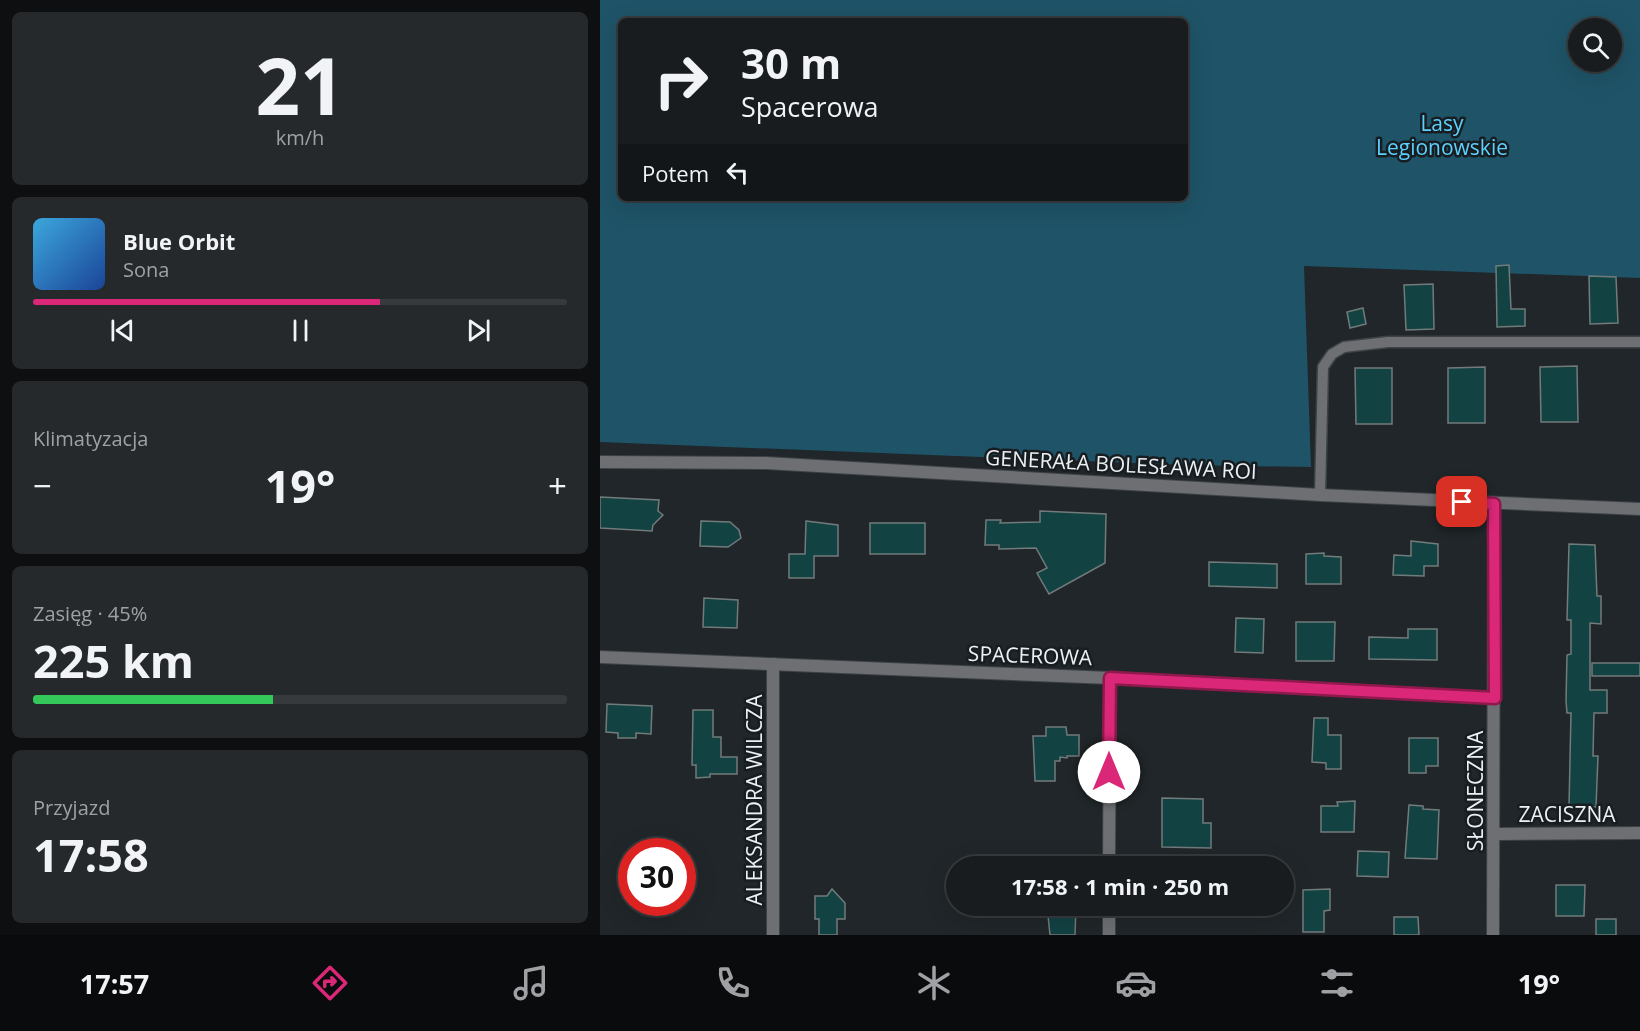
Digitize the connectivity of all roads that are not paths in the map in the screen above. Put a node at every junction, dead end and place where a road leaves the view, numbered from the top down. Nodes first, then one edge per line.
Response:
1 (1640, 342) edge
2 (600, 462) edge
3 (1320, 495) junction
4 (1494, 504) junction
5 (1640, 509) edge
6 (600, 657) edge
7 (773, 664) junction
8 (1110, 678) junction
9 (1495, 698) junction
10 (1640, 833) edge
11 (1494, 834) junction
12 (1109, 856) edge
13 (1109, 916) edge
14 (773, 935) edge
15 (1109, 935) edge
16 (1494, 935) edge

1 - 3 lane
2 - 3 street, GENERAŁA BOLESŁAWA ROI
3 - 4 street, GENERAŁA BOLESŁAWA ROI
4 - 5 street, GENERAŁA BOLESŁAWA ROI
4 - 9 street, SŁONECZNA
6 - 7 street, SPACEROWA
7 - 8 street, SPACEROWA
7 - 14 street, ALEKSANDRA WILCZA
8 - 9 street, SPACEROWA
8 - 12 street
9 - 11 street, SŁONECZNA
10 - 11 street, ZACISZNA
11 - 16 street, SŁONECZNA
13 - 15 street

